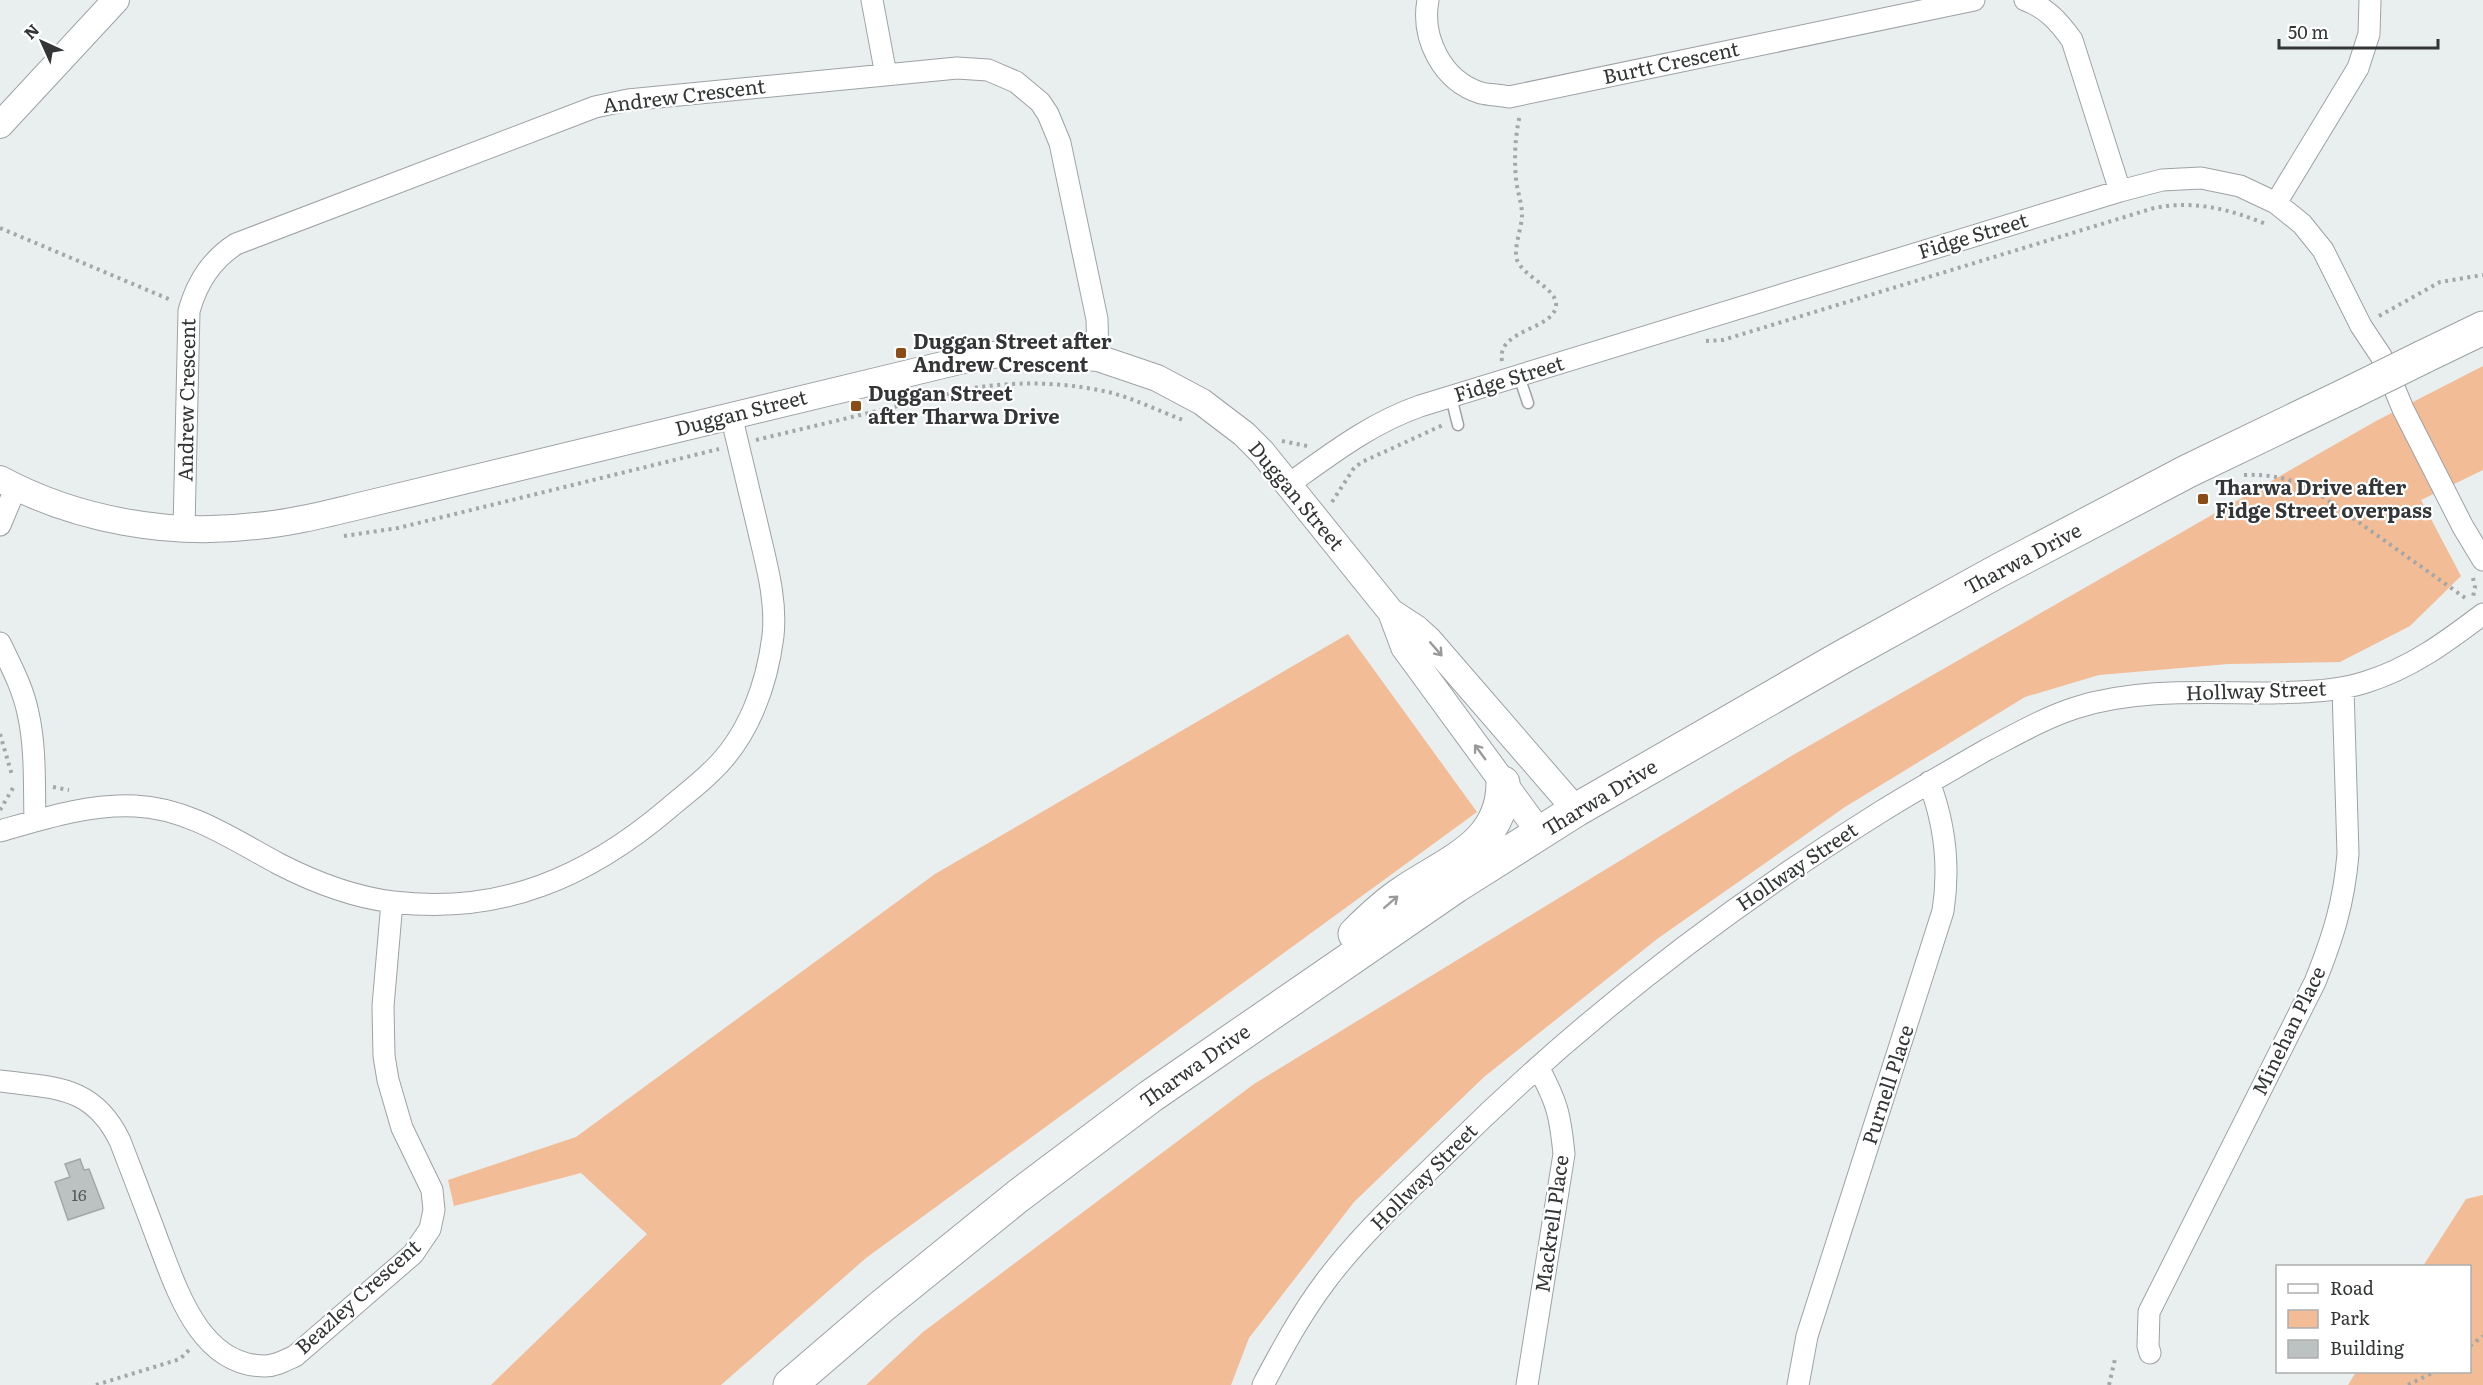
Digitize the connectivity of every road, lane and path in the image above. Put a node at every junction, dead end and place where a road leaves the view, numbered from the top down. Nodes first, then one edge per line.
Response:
1 (116, 0) edge
2 (872, 0) edge
3 (1428, 0) edge
4 (1974, 0) edge
5 (2025, 0) edge
6 (2370, 0) edge
7 (886, 75) junction
8 (0, 125) edge
9 (1516, 133) dead end
10 (2120, 191) junction
11 (2276, 203) junction
12 (0, 228) edge
13 (2483, 275) edge
14 (190, 306) junction
15 (2384, 314) dead end
16 (2483, 328) edge
17 (1098, 358) junction
18 (1513, 377) junction
19 (1451, 397) junction
20 (1528, 403) dead end
21 (731, 415) junction
22 (1458, 425) dead end
23 (1275, 435) dead end
24 (1315, 444) dead end
25 (2237, 475) dead end
26 (8, 483) edge
27 (1289, 484) junction
28 (0, 525) edge
29 (184, 528) junction
30 (2483, 560) edge
31 (2477, 608) edge
32 (1391, 612) junction
33 (0, 643) edge
34 (2343, 688) junction
35 (0, 734) edge
36 (1929, 782) junction
37 (1503, 783) junction
38 (24, 786) junction
39 (78, 792) dead end
40 (1576, 810) junction
41 (0, 811) edge
42 (35, 821) junction
43 (0, 831) edge
44 (1540, 833) junction
45 (392, 902) junction
46 (1324, 977) junction
47 (1538, 1067) junction
48 (0, 1082) edge
49 (204, 1335) junction
50 (2150, 1353) dead end
51 (2115, 1359) dead end
52 (2430, 1373) edge
53 (96, 1385) edge
54 (790, 1385) edge
55 (1263, 1385) edge
56 (1527, 1385) edge
57 (1798, 1385) edge
58 (2109, 1385) edge
59 (2408, 1385) edge

1 - 8 street
2 - 7 street
3 - 4 street, Burtt Crescent
5 - 10 street
6 - 11 street
7 - 14 street, Andrew Crescent
7 - 17 street, Andrew Crescent
9 - 18 path
10 - 11 street, Fidge Street
10 - 18 street, Fidge Street
11 - 30 street, Fidge Street
12 - 14 path
13 - 15 path
14 - 29 street, Andrew Crescent
16 - 40 main road, Tharwa Drive, bridge
17 - 21 street, Duggan Street
17 - 27 street, Duggan Street
18 - 19 street, Fidge Street
18 - 20 lane
19 - 22 lane
19 - 27 street, Fidge Street
21 - 29 street, Duggan Street
21 - 45 street
23 - 24 path
25 - 31 path
26 - 28 street
26 - 29 street, Duggan Street
27 - 32 street, Duggan Street
31 - 34 street, Hollway Street
37 -> 32 street, Duggan Street
32 -> 40 street, Duggan Street
33 - 38 street
34 - 36 street, Hollway Street
34 - 50 street, Minehan Place
35 - 38 path
36 - 47 street, Hollway Street
36 - 57 street, Purnell Place
37 - 44 street, Duggan Street
46 -> 37 main road
38 - 39 path
38 - 41 path
38 - 42 street
40 - 44 main road, Tharwa Drive
42 - 43 street
42 - 45 street
44 - 46 main road, Tharwa Drive
45 - 49 street, Beazley Crescent
46 - 54 main road, Tharwa Drive
47 - 55 street, Hollway Street
47 - 56 street, Mackrell Place
48 - 49 street, Beazley Crescent
49 - 53 path
51 - 58 path
52 - 59 path

